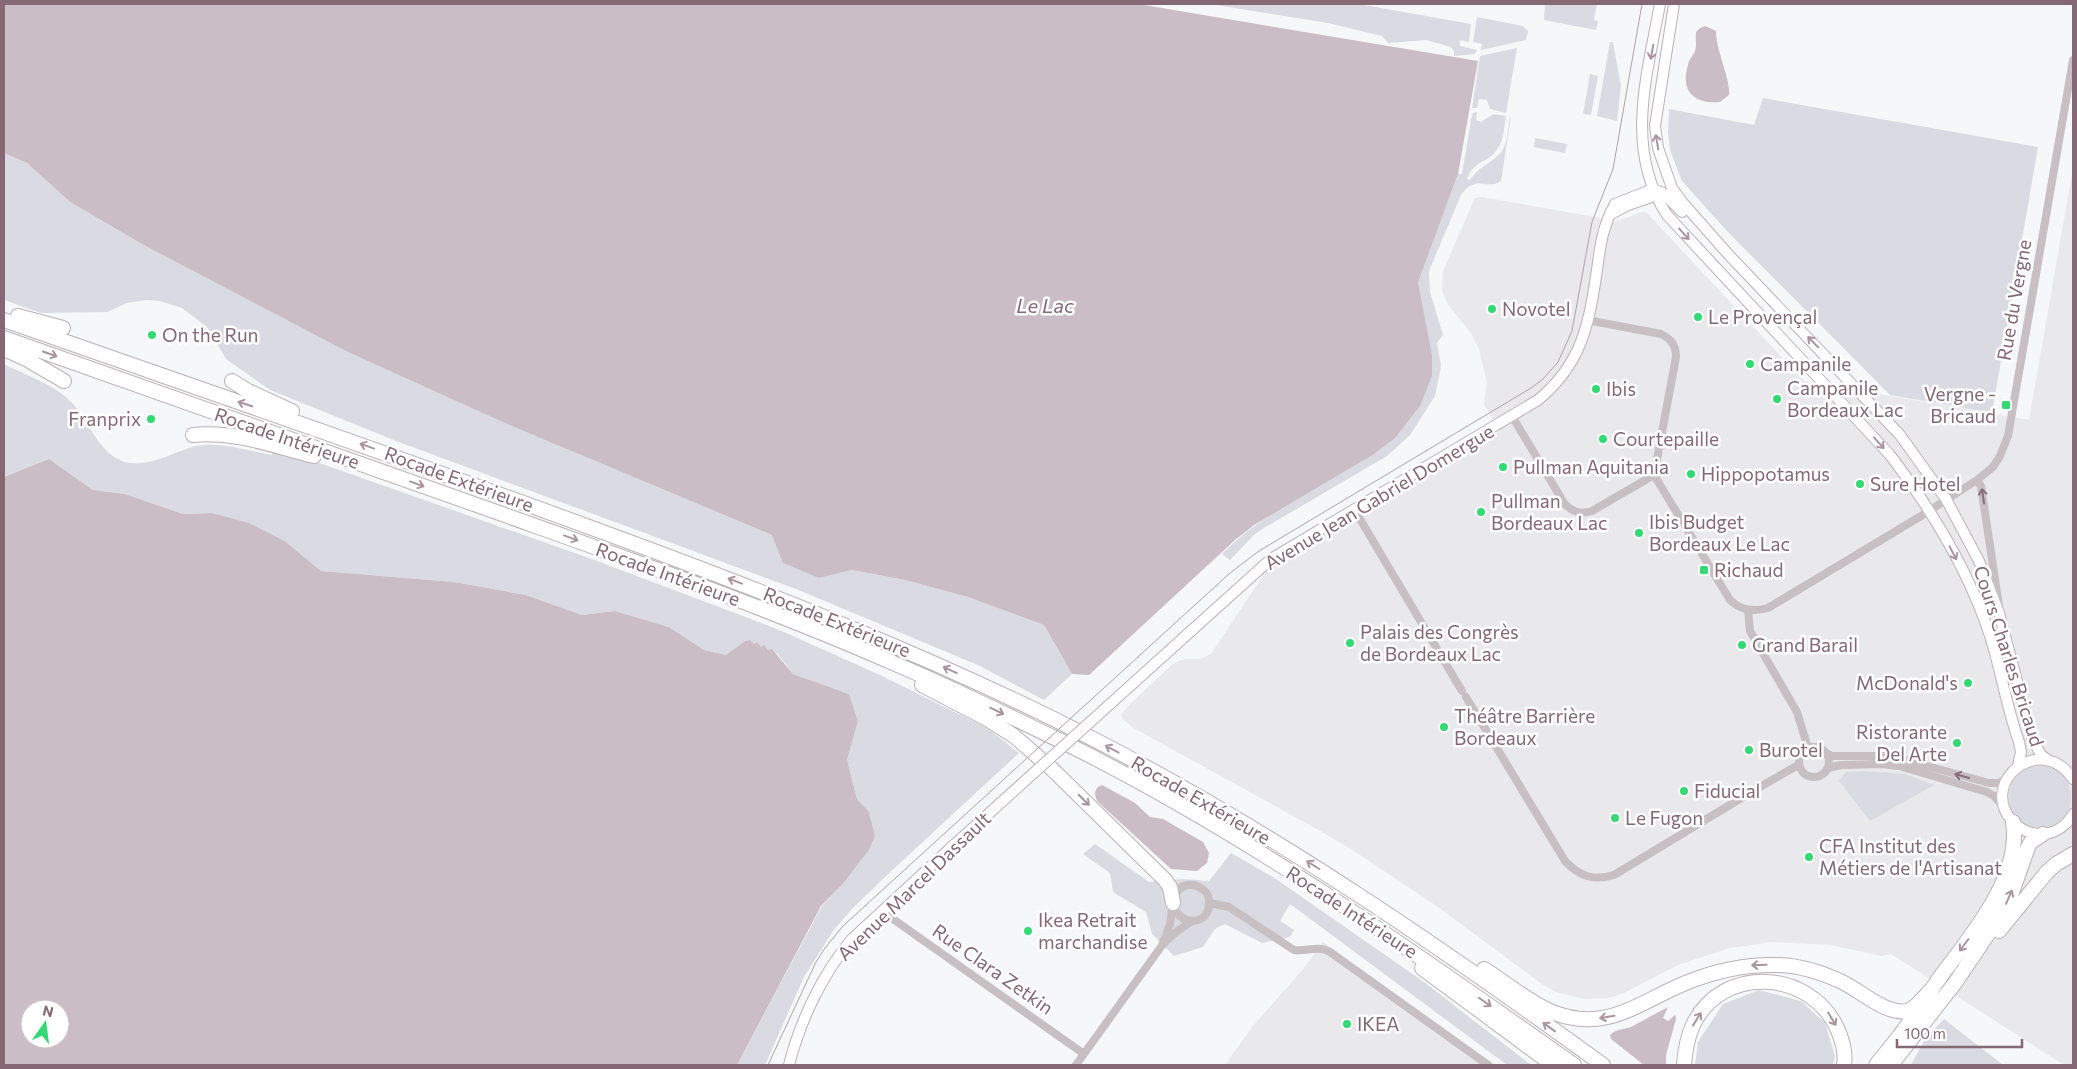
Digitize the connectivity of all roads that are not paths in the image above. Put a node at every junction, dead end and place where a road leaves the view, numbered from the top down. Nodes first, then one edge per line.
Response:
1 (1660, 4) edge
2 (1674, 4) edge
3 (2073, 60) edge
4 (1661, 191) junction
5 (4, 312) edge
6 (4, 320) edge
7 (1587, 320) junction
8 (63, 328) dead end
9 (4, 338) edge
10 (4, 349) edge
11 (64, 381) dead end
12 (232, 381) dead end
13 (1512, 416) junction
14 (324, 431) junction
15 (193, 435) dead end
16 (1654, 474) junction
17 (396, 476) junction
18 (1977, 480) junction
19 (1946, 499) junction
20 (1354, 509) junction
21 (1929, 510) junction
22 (1748, 610) junction
23 (1999, 613) junction
24 (791, 621) junction
25 (1074, 738) joint
26 (1808, 748) junction
27 (1826, 753) junction
28 (2048, 760) junction
29 (1798, 765) junction
30 (2018, 766) junction
31 (1828, 768) junction
32 (2008, 777) junction
33 (2073, 779) edge
34 (2004, 808) junction
35 (2073, 814) edge
36 (2013, 822) junction
37 (2069, 826) edge
38 (2043, 834) junction
39 (2073, 854) edge
40 (1354, 892) junction
41 (1210, 902) junction
42 (1173, 905) junction
43 (1343, 905) junction
44 (885, 909) junction
45 (1192, 921) junction
46 (1163, 944) junction
47 (1955, 983) junction
48 (1930, 991) junction
49 (1942, 1000) junction
50 (1511, 1036) junction
51 (1084, 1054) junction
52 (788, 1064) edge
53 (1076, 1065) edge
54 (1488, 1065) edge
55 (1545, 1065) edge
56 (1553, 1065) edge
57 (1574, 1065) edge
58 (1603, 1065) edge
59 (1684, 1065) edge
60 (1844, 1065) edge
61 (1876, 1065) edge
62 (1891, 1065) edge
63 (1903, 1065) edge

1 -> 4 main road, Cours Charles Bricaud
4 -> 2 main road, Cours Charles Bricaud
3 - 18 street, Rue du Vergne
4 - 7 main road, Avenue Jean Gabriel Domergue
19 -> 4 main road, Cours Charles Bricaud
4 -> 21 main road, Cours Charles Bricaud
5 - 8 highway
14 -> 6 highway, Rocade Extérieure
7 - 13 main road, Avenue Jean Gabriel Domergue
7 - 16 street
9 -> 17 highway, Rocade Intérieure
10 - 11 highway
12 - 14 highway
13 - 16 street
13 - 20 main road, Avenue Jean Gabriel Domergue
40 -> 14 highway, Rocade Extérieure
15 - 17 highway
16 - 22 street
17 -> 24 highway, Rocade Intérieure
18 - 19 street, Rue du Vergne
23 -> 18 street
19 - 21 street, Rue du Vergne
19 - 23 main road, Cours Charles Bricaud
20 - 25 main road, Avenue Jean Gabriel Domergue, bridge
20 - 29 street
21 - 22 street, Rue du Vergne
21 -> 30 main road, Cours Charles Bricaud
22 - 26 street
23 - 28 main road, Cours Charles Bricaud
24 -> 42 highway
24 -> 43 highway, Rocade Intérieure
25 - 44 main road, Avenue Marcel Dassault, bridge
26 - 27 street
26 - 29 street
27 - 31 street
32 -> 27 street
28 - 30 main road
28 - 33 main road
29 - 31 street
30 - 32 main road
31 - 34 street
32 - 34 main road
34 - 36 main road
35 - 37 main road
36 - 38 main road
36 -> 48 highway
37 - 38 main road
47 -> 38 highway
39 - 47 highway
48 -> 40 highway
58 -> 40 highway, Rocade Extérieure
41 - 42 street
41 - 45 street
41 - 54 street
42 - 45 street
42 - 46 street
43 - 50 highway
43 -> 57 highway, Rocade Intérieure
44 - 51 street, Rue Clara Zetkin
44 - 52 main road, Avenue Marcel Dassault
45 - 46 street
46 - 51 street
47 - 49 highway
48 - 61 highway
49 - 62 highway
49 - 63 highway
50 - 55 highway
50 - 56 highway
51 - 53 street
59 -> 60 highway

